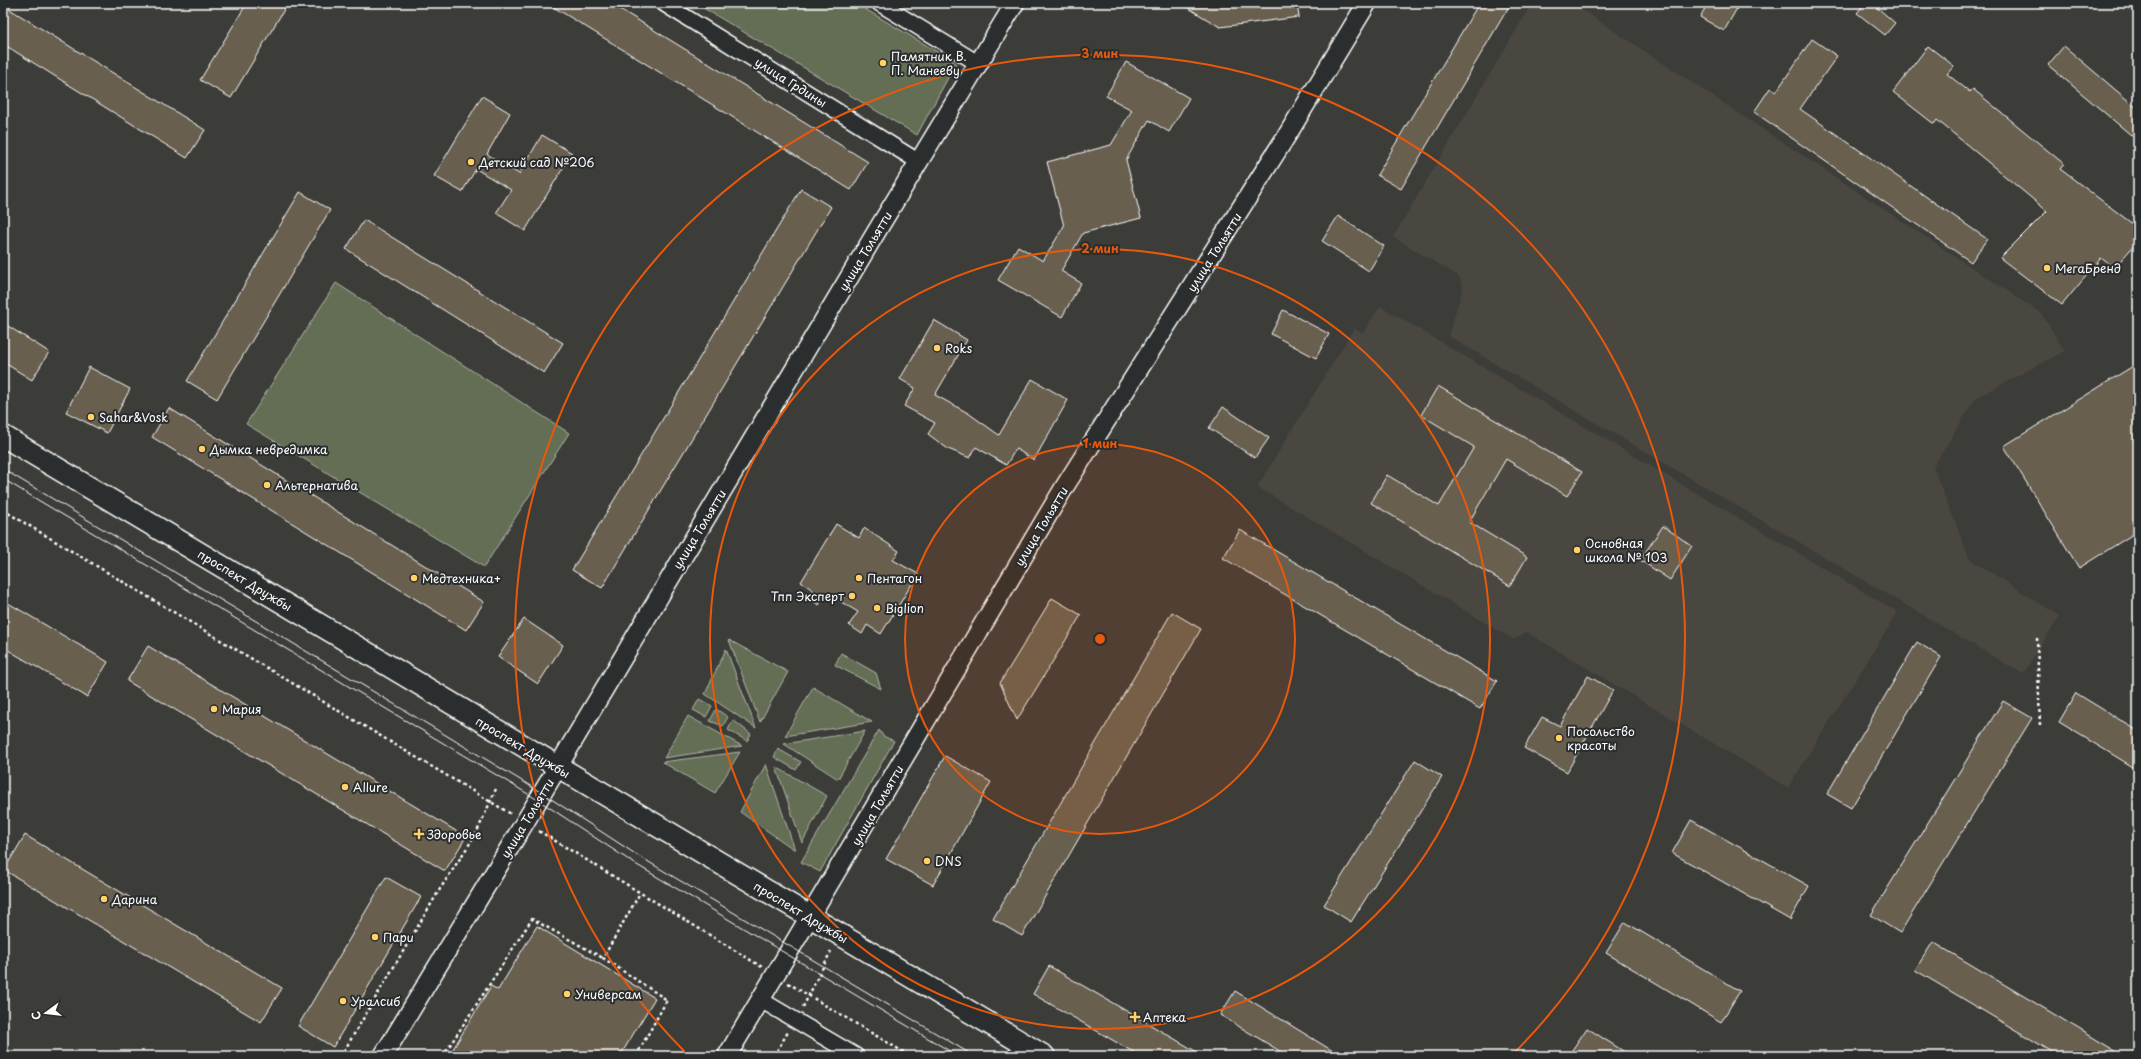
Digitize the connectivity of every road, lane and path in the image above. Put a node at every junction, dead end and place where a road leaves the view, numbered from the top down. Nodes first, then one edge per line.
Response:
1 (663, 3) edge
2 (879, 3) edge
3 (1015, 3) edge
4 (1367, 3) edge
5 (979, 64) junction
6 (919, 162) junction
7 (3, 436) edge
8 (3, 510) edge
9 (2037, 638) dead end
10 (2040, 726) dead end
11 (557, 767) junction
12 (496, 789) dead end
13 (490, 802) junction
14 (525, 822) junction
15 (640, 893) junction
16 (810, 918) junction
17 (839, 935) junction
18 (603, 958) junction
19 (775, 975) junction
20 (810, 996) junction
21 (760, 1000) junction
22 (341, 1056) edge
23 (383, 1056) edge
24 (443, 1056) edge
25 (636, 1056) edge
26 (727, 1056) edge
27 (856, 1056) edge
28 (910, 1056) edge
29 (1044, 1056) edge

1 - 6 street, улица Грдины
2 - 5 street
3 - 5 street, улица Тольятти
4 - 16 street, улица Тольятти
5 - 6 street, улица Тольятти
6 - 11 street, улица Тольятти
7 - 11 main road, проспект Дружбы
8 - 13 path
9 - 10 path
11 - 14 street, улица Тольятти
11 - 16 main road, проспект Дружбы
12 - 13 path
13 - 14 path
13 - 22 path
14 - 15 path
14 - 23 street, улица Тольятти
15 - 18 path
15 - 19 path
16 - 17 main road, проспект Дружбы
16 - 19 street, улица Тольятти
17 - 20 path
17 - 29 main road, проспект Дружбы
18 - 24 path
18 - 25 path
19 - 20 path
19 - 21 street, улица Тольятти
20 - 28 path
21 - 26 street, улица Тольятти
21 - 27 street

